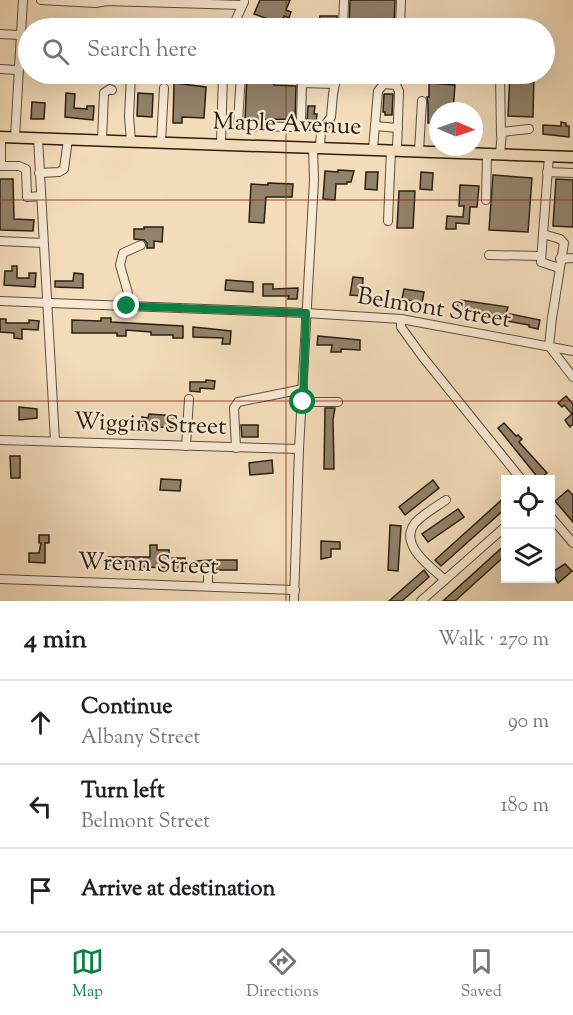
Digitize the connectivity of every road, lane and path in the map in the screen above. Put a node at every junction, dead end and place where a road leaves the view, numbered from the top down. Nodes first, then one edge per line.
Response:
1 (22, 0) edge
2 (40, 0) edge
3 (344, 0) edge
4 (402, 0) edge
5 (106, 1) edge
6 (244, 2) edge
7 (21, 18) edge
8 (237, 18) edge
9 (343, 18) edge
10 (401, 18) edge
11 (0, 34) edge
12 (18, 34) edge
13 (0, 69) edge
14 (18, 70) joint
15 (131, 84) edge
16 (223, 84) edge
17 (240, 84) edge
18 (302, 84) edge
19 (334, 84) edge
20 (500, 84) edge
21 (164, 88) dead end
22 (112, 90) dead end
23 (422, 101) dead end
24 (375, 126) junction
25 (398, 128) junction
26 (529, 129) dead end
27 (501, 135) junction
28 (15, 136) junction
29 (1, 137) edge
30 (38, 138) junction
31 (68, 139) junction
32 (102, 140) junction
33 (130, 141) junction
34 (161, 142) junction
35 (221, 144) junction
36 (316, 147) junction
37 (374, 149) junction
38 (394, 150) junction
39 (419, 151) junction
40 (487, 153) junction
41 (500, 154) junction
42 (549, 156) junction
43 (573, 157) edge
44 (547, 172) junction
45 (39, 173) junction
46 (573, 173) edge
47 (41, 196) junction
48 (486, 201) dead end
49 (388, 221) dead end
50 (543, 234) junction
51 (0, 241) edge
52 (43, 243) junction
53 (141, 245) dead end
54 (489, 255) dead end
55 (542, 256) junction
56 (573, 258) edge
57 (560, 259) junction
58 (559, 268) junction
59 (0, 302) edge
60 (47, 303) junction
61 (127, 306) junction
62 (306, 313) junction
63 (401, 319) junction
64 (549, 346) junction
65 (573, 351) edge
66 (573, 377) edge
67 (303, 390) junction
68 (189, 399) dead end
69 (303, 402) junction
70 (338, 402) dead end
71 (0, 440) edge
72 (55, 441) junction
73 (186, 446) junction
74 (236, 448) junction
75 (299, 449) junction
76 (517, 475) edge
77 (446, 501) dead end
78 (555, 522) edge
79 (503, 529) edge
80 (573, 543) edge
81 (208, 568) dead end
82 (0, 579) edge
83 (445, 580) junction
84 (208, 586) junction
85 (295, 590) junction
86 (294, 601) edge
87 (421, 601) edge

1 - 7 street
2 - 5 street
3 - 9 street
4 - 10 street
5 - 6 street
6 - 8 street
11 - 12 street
13 - 14 street
14 - 28 street
15 - 33 street
16 - 35 street
17 - 18 street
19 - 36 street
20 - 27 street
21 - 34 street
22 - 32 street
23 - 39 street
24 - 25 street
24 - 25 street
24 - 37 street
25 - 38 street
26 - 27 street
27 - 41 street
28 - 29 main road, Maple Avenue
28 - 30 main road, Maple Avenue
29 - 47 street
30 - 31 main road, Maple Avenue
30 - 45 street
31 - 32 main road, Maple Avenue
31 - 45 street
32 - 33 main road, Maple Avenue
33 - 34 main road, Maple Avenue
34 - 35 main road, Maple Avenue
35 - 36 main road, Maple Avenue
36 - 37 main road, Maple Avenue
36 - 62 street
37 - 38 main road, Maple Avenue
38 - 39 main road, Maple Avenue
38 - 49 street
39 - 40 main road, Maple Avenue
40 - 41 main road, Maple Avenue
40 - 48 street
41 - 42 main road, Maple Avenue
42 - 43 main road, Maple Avenue
42 - 44 street
44 - 46 street
44 - 50 street
45 - 47 street
47 - 52 street
50 - 55 street
50 - 57 street
51 - 52 street
52 - 60 street
53 - 61 street
54 - 55 street
55 - 58 street
56 - 57 street
57 - 58 street
58 - 64 street
59 - 60 street, Belmont Street
60 - 61 street, Belmont Street
60 - 72 street
61 - 62 street, Belmont Street
62 - 63 street, Belmont Street
62 - 67 street
63 - 64 street, Belmont Street
63 - 76 street
64 - 65 street, Belmont Street
64 - 66 street
67 - 69 street
67 - 74 street
68 - 73 street
69 - 70 street
69 - 75 street
71 - 72 street, Wiggins Street
72 - 73 street, Wiggins Street
73 - 74 street, Wiggins Street
74 - 75 street, Wiggins Street
75 - 85 street
77 - 83 street
78 - 80 street
79 - 83 street
81 - 84 street
82 - 84 street, Wrenn Street
83 - 87 street
84 - 85 street, Wrenn Street
85 - 86 street

